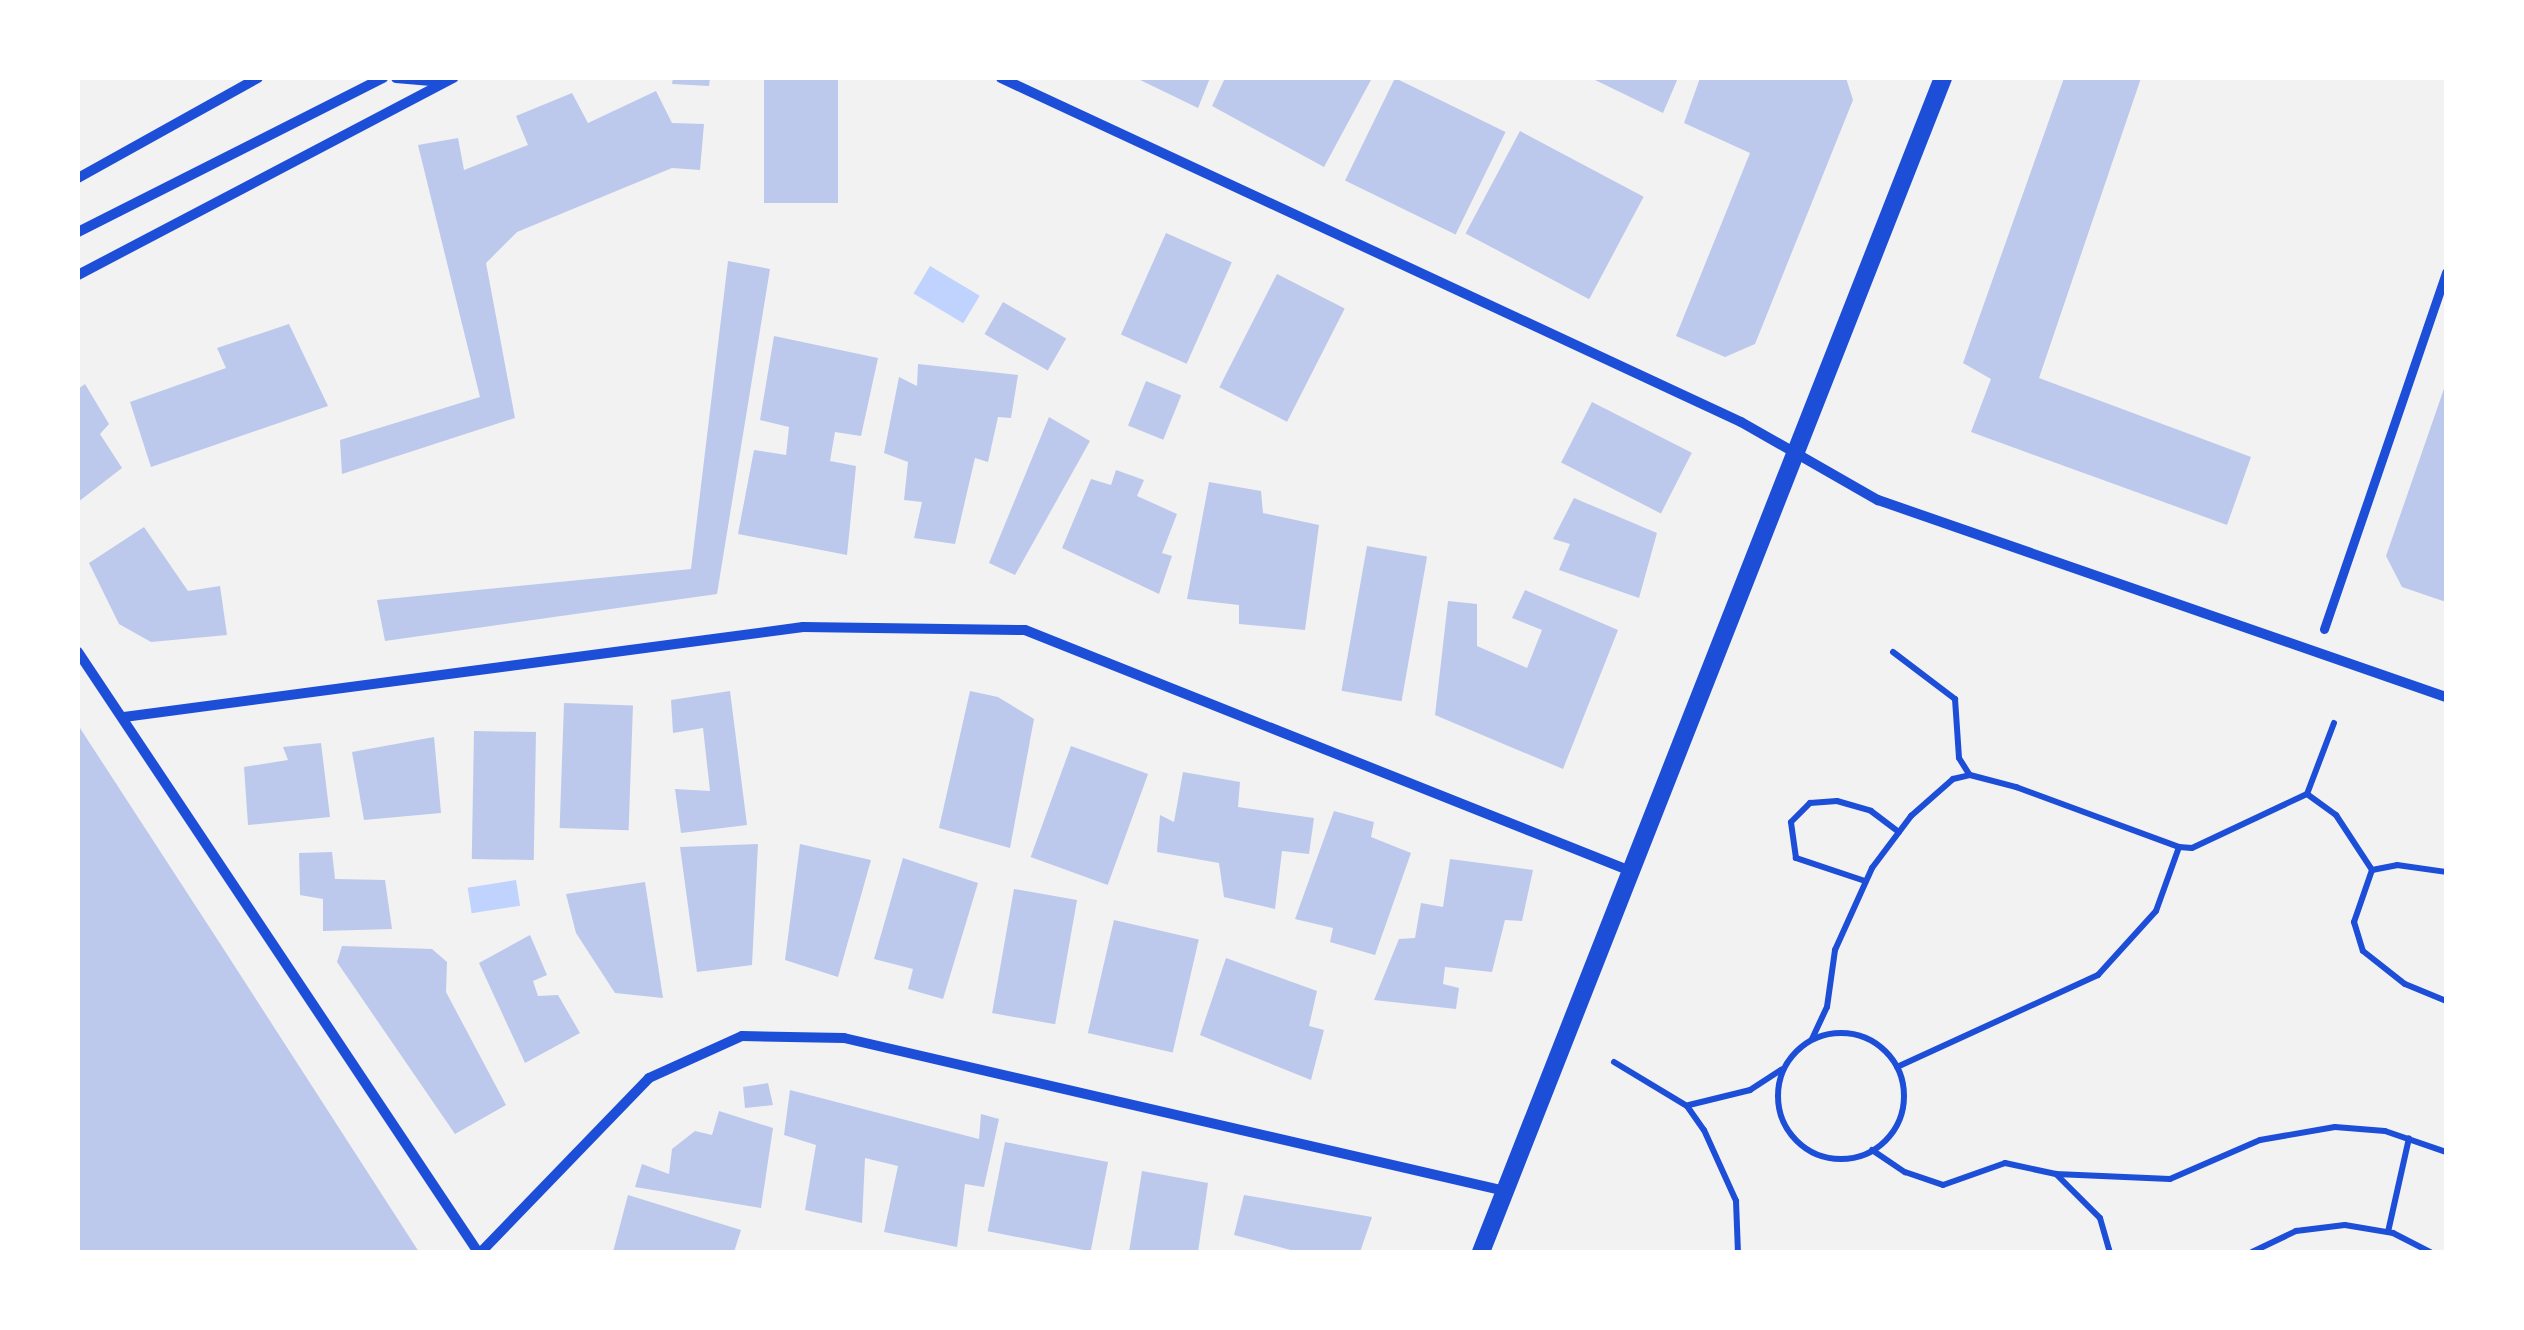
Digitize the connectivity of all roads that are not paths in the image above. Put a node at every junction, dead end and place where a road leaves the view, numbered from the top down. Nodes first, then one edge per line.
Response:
1 (258, 78) edge
2 (383, 78) edge
3 (396, 78) edge
4 (1000, 78) edge
5 (1943, 78) edge
6 (449, 80) edge
7 (78, 178) edge
8 (78, 232) edge
9 (2446, 272) edge
10 (78, 275) edge
11 (1800, 454) junction
12 (2324, 629) dead end
13 (78, 652) edge
14 (2446, 697) edge
15 (124, 717) junction
16 (1633, 872) junction
17 (1505, 1191) junction
18 (480, 1252) edge
19 (1480, 1252) edge

1 - 7 street
2 - 8 street
3 - 6 street
4 - 11 street
5 - 11 street
6 - 10 street
9 - 12 street
11 - 14 street
11 - 16 street
13 - 15 street
15 - 16 street
15 - 18 street
16 - 17 street
17 - 18 street
17 - 19 street

